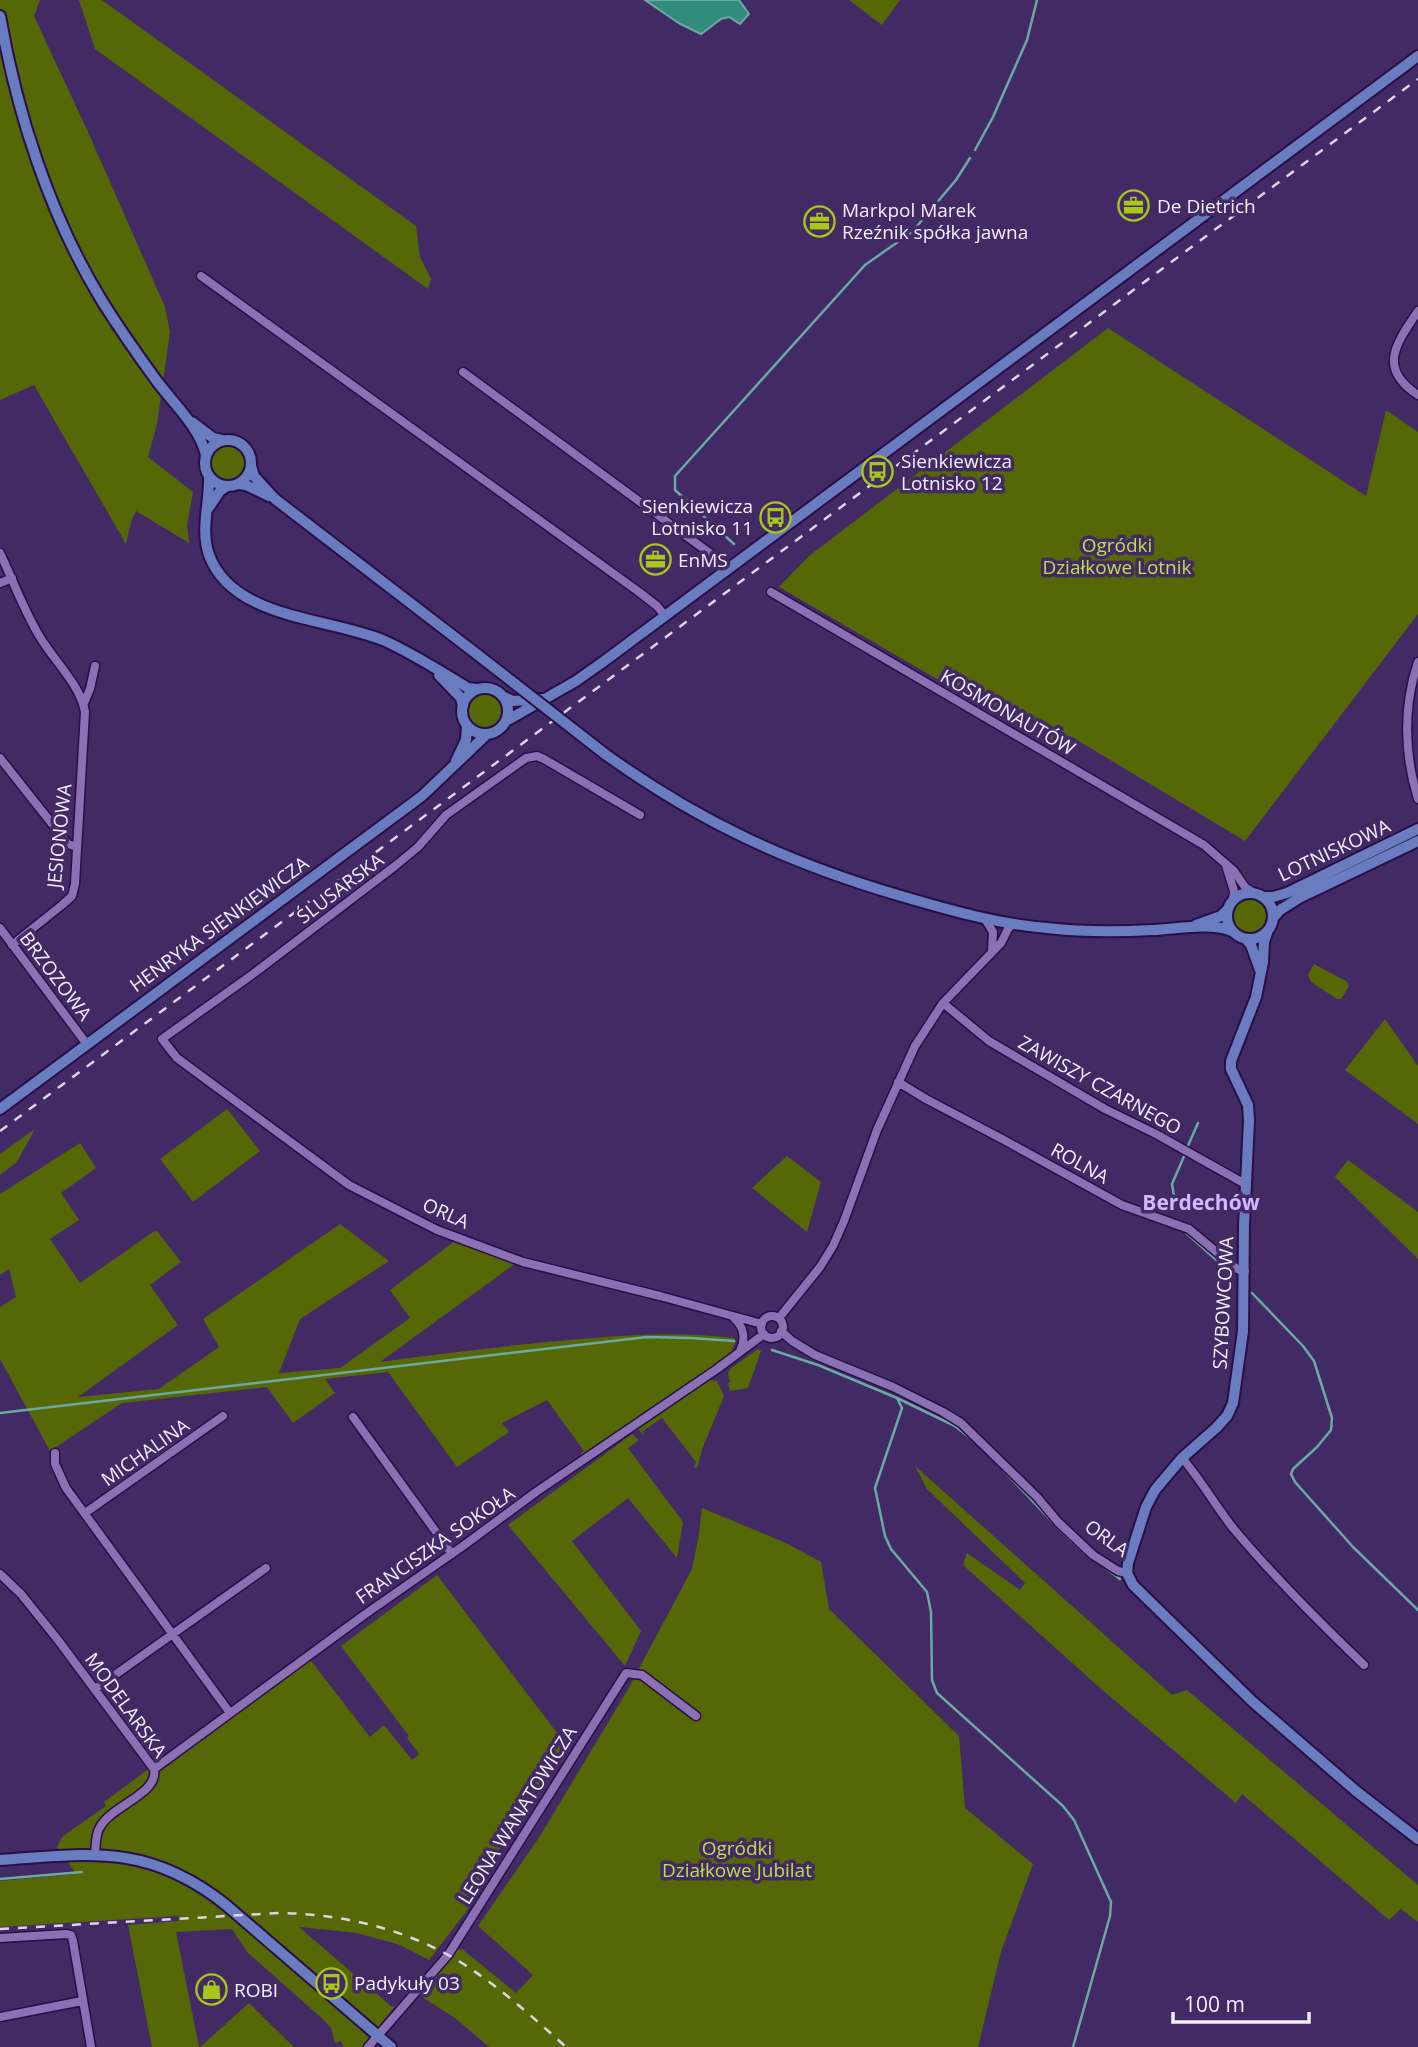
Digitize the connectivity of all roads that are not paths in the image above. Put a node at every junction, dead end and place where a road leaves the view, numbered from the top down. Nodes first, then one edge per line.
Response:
1 (0, 16) edge
2 (1418, 56) edge
3 (201, 276) dead end
4 (1418, 312) edge
5 (463, 372) dead end
6 (1418, 395) edge
7 (188, 419) junction
8 (222, 440) junction
9 (206, 455) junction
10 (251, 466) junction
11 (209, 476) junction
12 (233, 485) junction
13 (275, 499) junction
14 (206, 513) junction
15 (0, 553) edge
16 (730, 568) junction
17 (12, 578) junction
18 (0, 583) edge
19 (771, 592) dead end
20 (665, 616) junction
21 (1418, 662) edge
22 (95, 666) dead end
23 (433, 668) junction
24 (477, 689) junction
25 (504, 697) junction
26 (541, 699) junction
27 (83, 703) junction
28 (463, 706) junction
29 (508, 720) junction
30 (467, 726) junction
31 (486, 735) junction
32 (0, 758) edge
33 (455, 764) junction
34 (1418, 799) edge
35 (640, 815) dead end
36 (1418, 829) edge
37 (1418, 841) edge
38 (77, 847) junction
39 (1226, 865) junction
40 (1259, 895) junction
41 (1231, 905) junction
42 (1274, 917) junction
43 (985, 919) junction
44 (1013, 924) junction
45 (1194, 926) junction
46 (0, 928) edge
47 (1232, 931) junction
48 (1267, 933) junction
49 (1246, 939) junction
50 (12, 945) junction
51 (992, 950) junction
52 (1260, 970) junction
53 (943, 1003) junction
54 (162, 1039) joint
55 (86, 1043) junction
56 (898, 1082) junction
57 (0, 1109) edge
58 (1247, 1185) junction
59 (1245, 1271) junction
60 (731, 1315) junction
61 (779, 1318) junction
62 (763, 1329) junction
63 (782, 1331) junction
64 (739, 1353) junction
65 (223, 1416) dead end
66 (353, 1417) dead end
67 (55, 1453) dead end
68 (1182, 1458) junction
69 (85, 1513) junction
70 (452, 1554) junction
71 (266, 1568) dead end
72 (1127, 1573) junction
73 (0, 1574) edge
74 (172, 1635) junction
75 (1364, 1665) dead end
76 (95, 1689) junction
77 (230, 1713) junction
78 (696, 1716) dead end
79 (154, 1769) junction
80 (1418, 1839) edge
81 (95, 1854) junction
82 (0, 1860) edge
83 (0, 1938) edge
84 (82, 2001) junction
85 (0, 2017) edge
86 (377, 2035) junction
87 (91, 2047) edge
88 (368, 2047) edge
89 (391, 2047) edge

1 - 7 main road
2 - 16 main road
3 - 20 street
4 - 6 street
5 - 16 street
7 - 8 main road
7 - 9 main road
8 - 9 main road
8 - 10 main road
9 - 11 main road
10 - 12 main road
10 - 13 main road
11 - 12 main road
11 - 14 main road
12 - 13 main road
12 - 14 main road
13 - 43 main road, bridge
14 - 23 main road
15 - 17 street
16 - 20 main road
17 - 18 street
17 - 27 street
19 - 39 street, KOSMONAUTÓW
20 - 26 main road
21 - 34 street
22 - 27 street
23 - 24 main road
23 - 28 main road
24 - 25 main road
24 - 28 main road
25 - 26 main road
25 - 29 main road
26 - 29 main road
27 - 38 street, JESIONOWA
28 - 30 main road
29 - 31 main road
30 - 31 main road
30 - 33 main road, HENRYKA SIENKIEWICZA
31 - 33 main road, HENRYKA SIENKIEWICZA
32 - 38 street
33 - 55 main road, HENRYKA SIENKIEWICZA
35 - 54 street, ŚLUSARSKA
36 - 40 main road, LOTNISKOWA
37 - 42 main road, LOTNISKOWA
38 - 50 street, JESIONOWA
39 - 40 street, KOSMONAUTÓW
39 - 41 street
40 - 41 main road
40 - 42 main road
41 - 45 main road
41 - 47 main road
42 - 48 main road
43 - 44 main road
43 - 51 street
44 - 45 main road
44 - 51 street
45 - 47 main road
46 - 50 street, BRZOZOWA
47 - 49 main road
48 - 49 main road
48 - 52 main road, SZYBOWCOWA
49 - 52 main road
50 - 55 street, BRZOZOWA
51 - 53 street
52 - 58 main road, SZYBOWCOWA
53 - 56 street
53 - 58 street, ZAWISZY CZARNEGO
54 - 60 street, ORLA
55 - 57 main road, HENRYKA SIENKIEWICZA
56 - 59 street, ROLNA
56 - 61 street
58 - 59 main road, SZYBOWCOWA
59 - 68 main road, SZYBOWCOWA
60 - 62 street, ORLA
60 - 64 street
61 - 62 street
61 - 63 street
62 - 63 street
62 - 64 street, FRANCISZKA SOKOŁA
63 - 72 street, ORLA
64 - 70 street, FRANCISZKA SOKOŁA
65 - 69 street, MICHALINA
66 - 70 street
67 - 69 street
68 - 72 main road, SZYBOWCOWA
68 - 75 street
69 - 74 street
70 - 77 street, FRANCISZKA SOKOŁA
71 - 74 street
72 - 80 main road, ORLA
73 - 76 street, MODELARSKA
74 - 76 street
74 - 77 street
76 - 79 street, MODELARSKA
77 - 79 street, FRANCISZKA SOKOŁA
78 - 86 street, LEONA WANATOWICZA
79 - 81 street, MODELARSKA
81 - 82 main road
81 - 86 main road
83 - 84 street
84 - 85 street
84 - 87 street
86 - 88 street
86 - 89 main road

